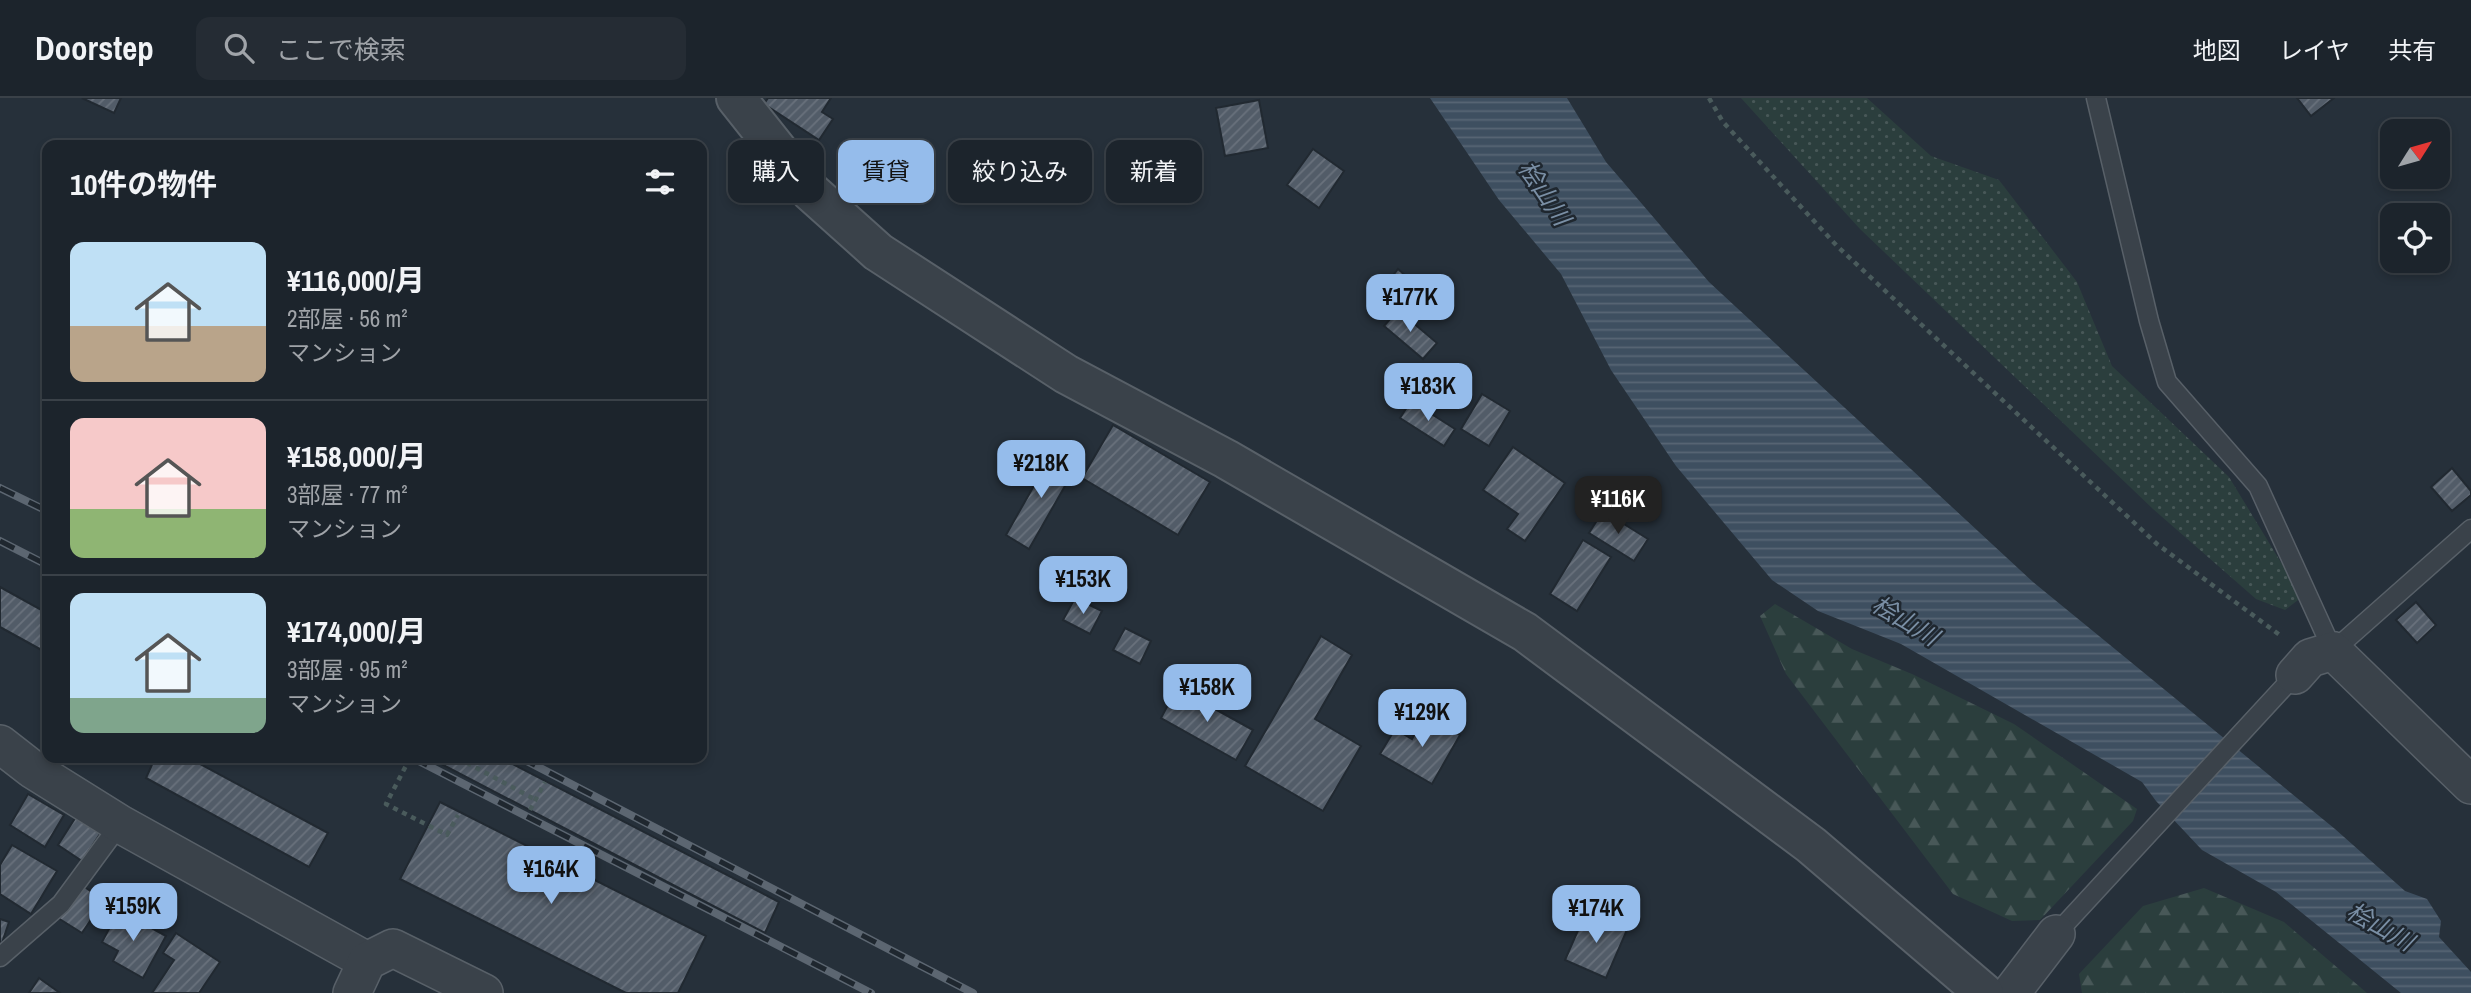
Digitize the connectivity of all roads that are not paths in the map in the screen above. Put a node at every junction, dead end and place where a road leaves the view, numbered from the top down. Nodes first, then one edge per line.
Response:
1 (736, 98) edge
2 (2096, 98) edge
3 (2471, 529) edge
4 (2313, 661) junction
5 (0, 744) edge
6 (2471, 785) edge
7 (120, 824) junction
8 (2056, 934) joint
9 (0, 957) edge
10 (360, 977) edge
11 (484, 993) edge
12 (1984, 993) edge
13 (2011, 993) edge

1 - 12 street
2 - 4 lane
3 - 4 lane
4 - 6 street
4 - 8 lane
5 - 7 street
7 - 9 lane
7 - 10 street
8 - 13 street
10 - 11 street

